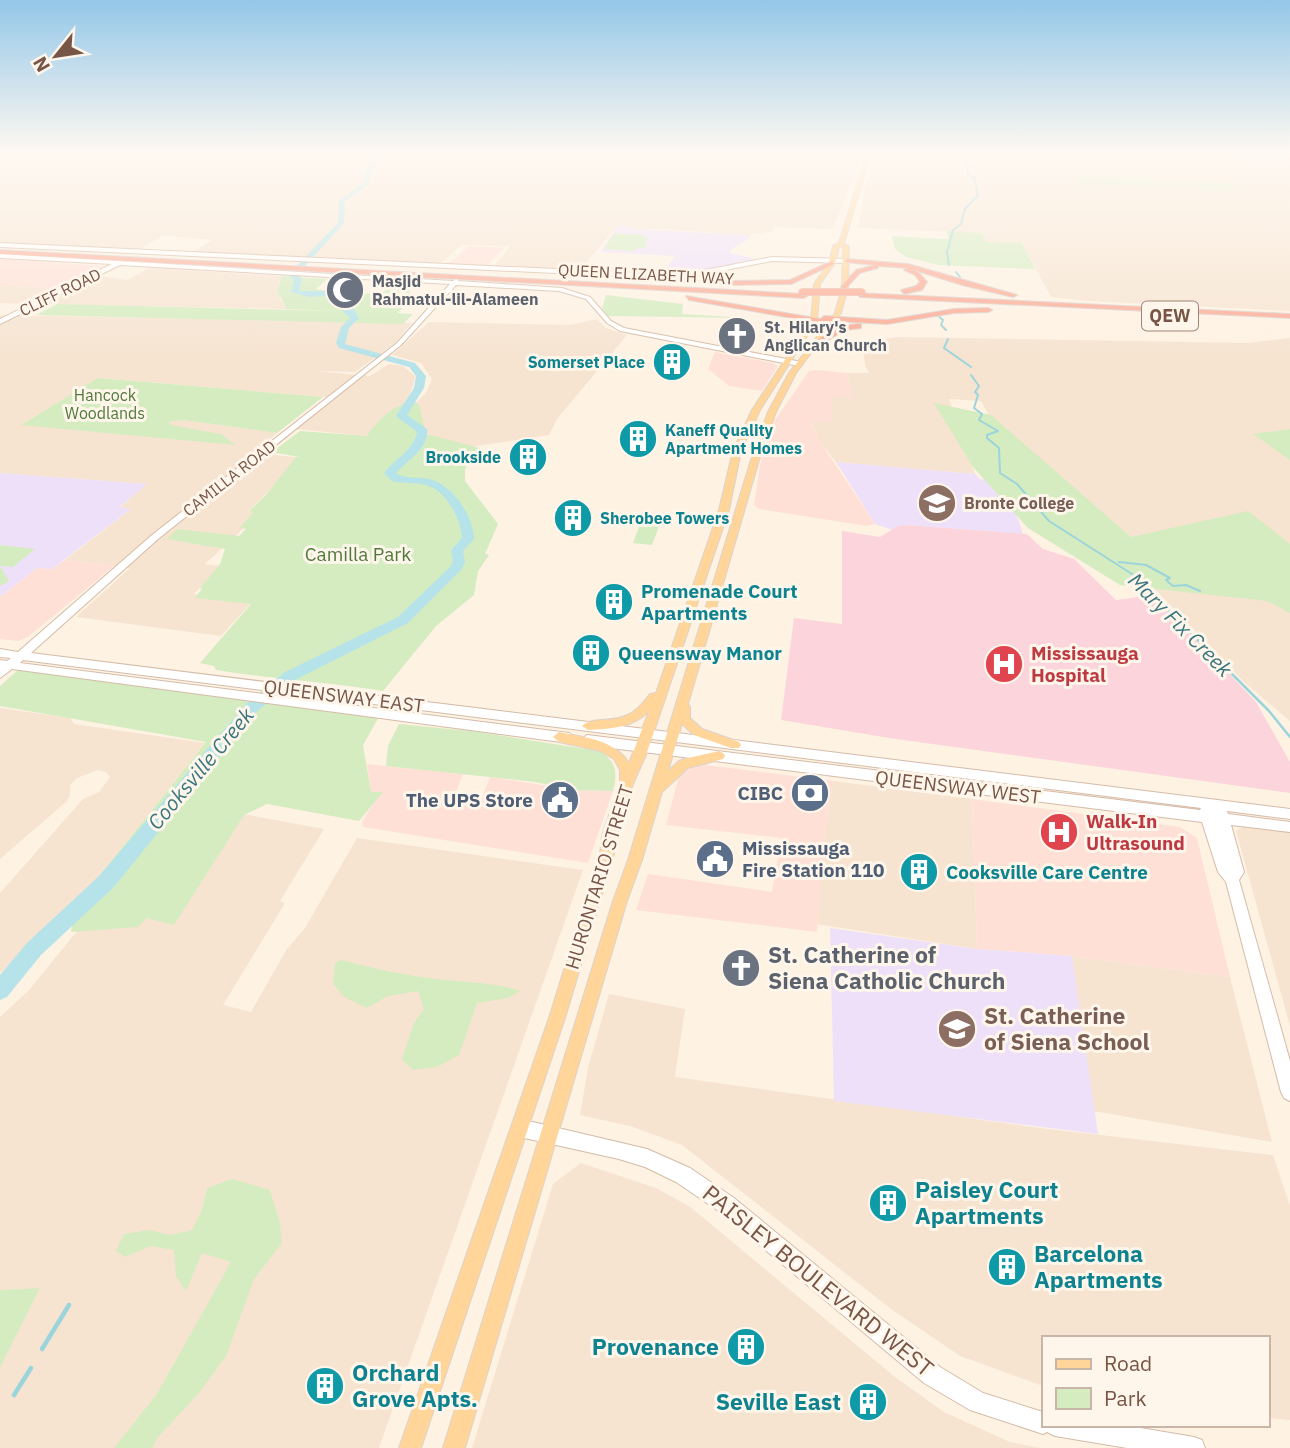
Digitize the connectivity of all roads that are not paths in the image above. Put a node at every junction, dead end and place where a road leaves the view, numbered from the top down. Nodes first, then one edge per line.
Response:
1 (848, 221) edge
2 (841, 244) junction
3 (0, 250) edge
4 (832, 261) junction
5 (847, 261) junction
6 (120, 263) junction
7 (289, 266) junction
8 (307, 267) junction
9 (450, 272) junction
10 (456, 281) junction
11 (517, 282) junction
12 (845, 287) junction
13 (802, 294) junction
14 (861, 295) junction
15 (1161, 309) junction
16 (1063, 310) junction
17 (1290, 318) edge
18 (815, 319) junction
19 (833, 321) junction
20 (0, 322) edge
21 (887, 322) junction
22 (811, 346) junction
23 (785, 362) junction
24 (799, 364) junction
25 (0, 653) edge
26 (22, 656) junction
27 (5, 665) edge
28 (0, 674) edge
29 (663, 685) junction
30 (245, 690) junction
31 (281, 695) junction
32 (683, 701) junction
33 (588, 726) junction
34 (559, 737) junction
35 (645, 741) junction
36 (670, 744) junction
37 (735, 745) junction
38 (719, 756) junction
39 (622, 791) junction
40 (655, 792) junction
41 (1213, 811) junction
42 (1290, 814) edge
43 (1290, 827) edge
44 (1290, 1092) edge
45 (520, 1128) junction
46 (550, 1135) junction
47 (1042, 1423) edge
48 (1067, 1427) edge
49 (410, 1448) edge
50 (454, 1448) edge
51 (1194, 1448) edge

1 - 2 main road, HURONTARIO STREET
2 - 4 main road, HURONTARIO STREET
2 - 5 main road, HURONTARIO STREET
3 - 6 street
3 - 7 highway, QUEEN ELIZABETH WAY / QEW
4 - 5 street
4 - 8 street
4 - 9 highway
4 - 18 main road, HURONTARIO STREET
5 - 12 main road, HURONTARIO STREET
5 - 15 highway
6 - 7 street
6 - 20 street, CLIFF ROAD
7 - 8 highway, QUEEN ELIZABETH WAY / QEW
8 - 9 highway, QUEEN ELIZABETH WAY / QEW
8 - 10 street
8 - 11 highway, QUEEN ELIZABETH WAY / QEW
9 - 13 highway, QUEEN ELIZABETH WAY / QEW
10 - 23 street
10 - 26 street, CAMILLA ROAD
11 - 13 highway, QUEEN ELIZABETH WAY / QEW
11 - 18 highway
12 - 14 highway
12 - 19 main road, HURONTARIO STREET
13 - 14 highway, QUEEN ELIZABETH WAY / QEW, bridge
14 - 15 highway, QUEEN ELIZABETH WAY / QEW
14 - 16 highway, QUEEN ELIZABETH WAY / QEW
15 - 17 highway, QUEEN ELIZABETH WAY / QEW
16 - 17 highway, QUEEN ELIZABETH WAY / QEW
16 - 21 highway
18 - 19 highway
18 - 23 main road, HURONTARIO STREET
19 - 21 highway
19 - 22 main road, HURONTARIO STREET
21 - 22 highway
22 - 24 main road, HURONTARIO STREET
23 - 24 street
23 - 29 main road, HURONTARIO STREET
24 - 32 main road, HURONTARIO STREET
25 - 26 main road, QUEENSWAY EAST
26 - 27 street, CAMILLA ROAD
26 - 30 street, QUEENSWAY EAST
27 - 28 street, CAMILLA ROAD
27 - 30 street, QUEENSWAY EAST
29 - 33 main road
29 - 35 main road, HURONTARIO STREET
30 - 31 street, QUEENSWAY EAST
31 - 33 street, QUEENSWAY EAST
31 - 34 street, QUEENSWAY EAST
32 - 36 main road, HURONTARIO STREET
32 - 37 main road
33 - 35 street, QUEENSWAY EAST
34 - 35 street, QUEENSWAY EAST
34 - 39 main road
35 - 36 street
35 - 39 main road, HURONTARIO STREET
36 - 37 street, QUEENSWAY WEST
36 - 38 street, QUEENSWAY WEST
36 - 40 main road, HURONTARIO STREET
37 - 41 street, QUEENSWAY WEST
38 - 40 main road
38 - 41 street, QUEENSWAY WEST
39 - 45 main road, HURONTARIO STREET
40 - 46 main road, HURONTARIO STREET
41 - 42 street, QUEENSWAY WEST
41 - 43 street, QUEENSWAY WEST
41 - 44 street
45 - 46 street, PAISLEY BOULEVARD WEST
45 - 49 main road, HURONTARIO STREET
46 - 47 street, PAISLEY BOULEVARD WEST
46 - 50 main road, HURONTARIO STREET
48 - 51 street

